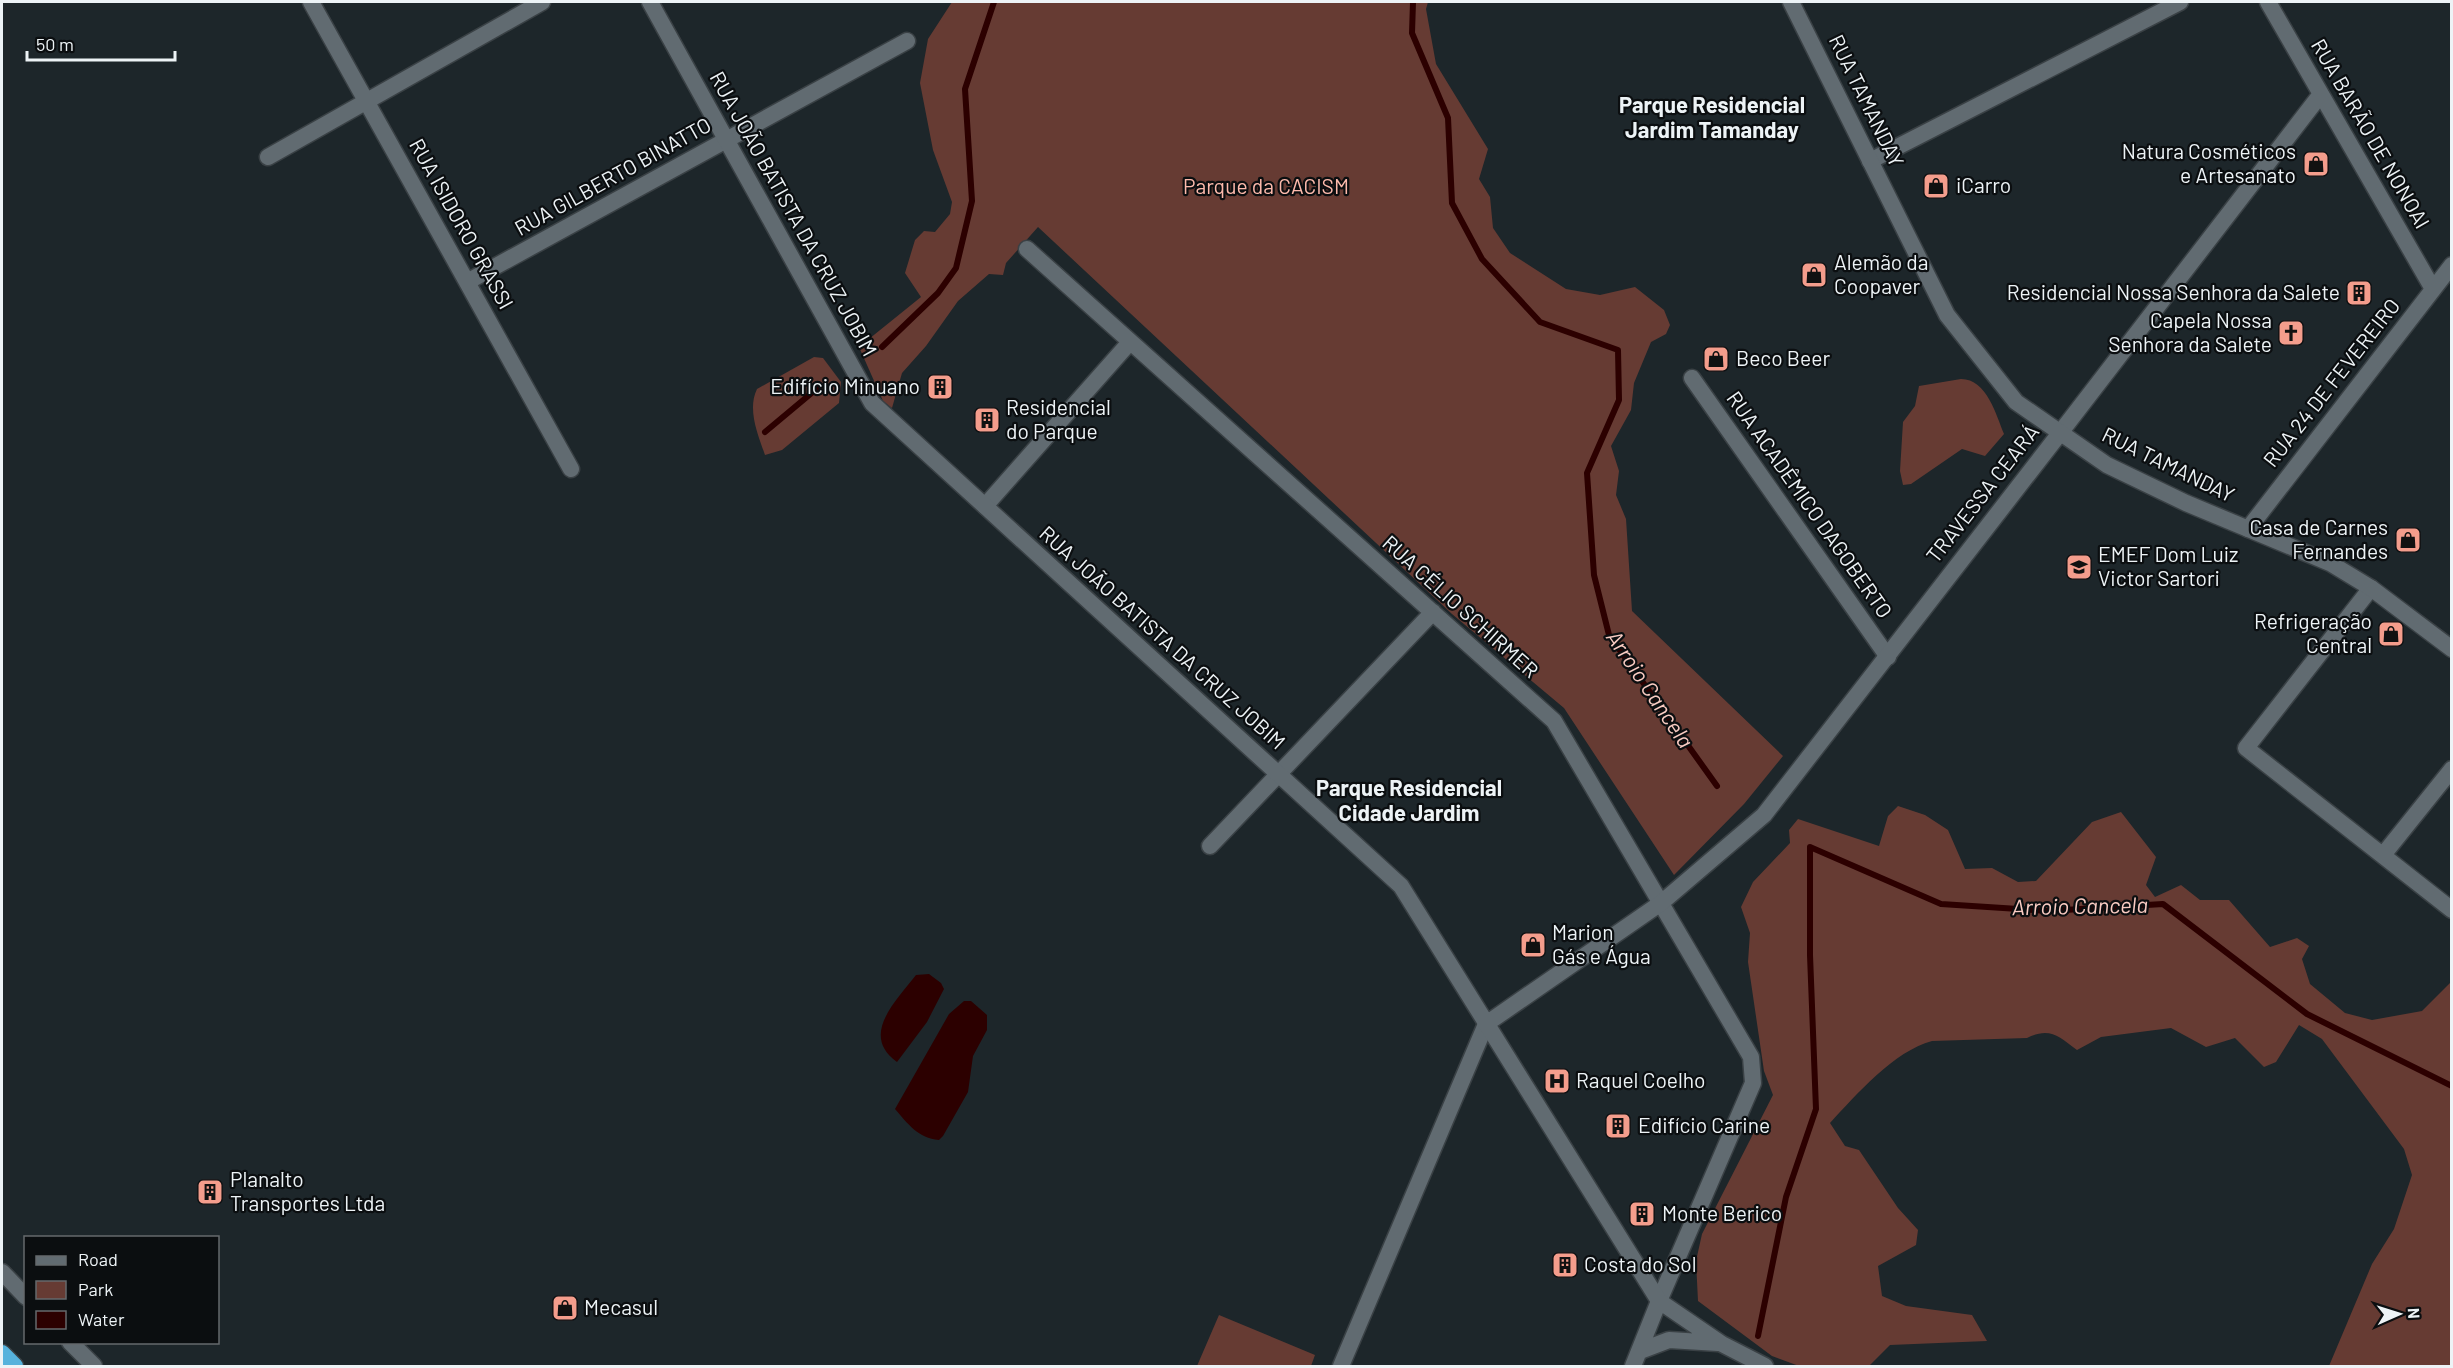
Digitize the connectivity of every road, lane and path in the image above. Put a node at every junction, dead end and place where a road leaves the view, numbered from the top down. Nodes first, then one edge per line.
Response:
1 (311, 2) edge
2 (542, 2) edge
3 (650, 2) edge
4 (1791, 2) edge
5 (2180, 2) edge
6 (2268, 2) edge
7 (908, 41) dead end
8 (2321, 94) junction
9 (366, 102) junction
10 (727, 140) junction
11 (268, 158) dead end
12 (1870, 161) junction
13 (1027, 249) dead end
14 (2451, 265) edge
15 (467, 282) junction
16 (2433, 289) junction
17 (1131, 342) junction
18 (1692, 378) dead end
19 (2060, 433) junction
20 (571, 469) dead end
21 (985, 506) junction
22 (2248, 529) junction
23 (2371, 588) junction
24 (1433, 612) junction
25 (2451, 649) edge
26 (1888, 657) junction
27 (2451, 769) edge
28 (1278, 774) junction
29 (1210, 846) dead end
30 (2383, 855) junction
31 (1661, 903) junction
32 (2451, 910) edge
33 (1486, 1024) junction
34 (2, 1272) edge
35 (24, 1295) edge
36 (1659, 1301) junction
37 (72, 1344) edge
38 (1722, 1344) junction
39 (2, 1353) edge
40 (1636, 1359) edge
41 (15, 1366) edge
42 (94, 1366) edge
43 (1341, 1366) edge
44 (1765, 1366) edge

1 - 9 street, RUA ISIDORO GRASSI
2 - 9 street
3 - 10 street, RUA JOÃO BATISTA DA CRUZ JOBIM
4 - 12 street, RUA TAMANDAY
5 - 12 street
6 - 8 street, RUA BARÃO DE NONOAI
7 - 10 street, RUA GILBERTO BINATTO
8 - 16 street, RUA BARÃO DE NONOAI
8 - 19 street, TRAVESSA CEARÁ
9 - 11 street
9 - 15 street, RUA ISIDORO GRASSI
10 - 15 street, RUA GILBERTO BINATTO
10 - 21 street, RUA JOÃO BATISTA DA CRUZ JOBIM
12 - 19 street, RUA TAMANDAY
13 - 17 street, RUA CÉLIO SCHIRMER
14 - 16 street, RUA 24 DE FEVEREIRO
15 - 20 street, RUA ISIDORO GRASSI
16 - 22 street, RUA 24 DE FEVEREIRO
17 - 21 street
17 - 24 street, RUA CÉLIO SCHIRMER
18 - 26 street, RUA ACADÊMICO DAGOBERTO
19 - 22 street, RUA TAMANDAY
19 - 26 street, TRAVESSA CEARÁ
21 - 28 street, RUA JOÃO BATISTA DA CRUZ JOBIM
22 - 23 street, RUA TAMANDAY
23 - 25 street, RUA TAMANDAY
23 - 30 street
24 - 28 street
24 - 31 street, RUA CÉLIO SCHIRMER
26 - 31 street, TRAVESSA CEARÁ
27 - 30 street
28 - 29 street
28 - 33 street, RUA JOÃO BATISTA DA CRUZ JOBIM
30 - 32 street
31 - 33 street, TRAVESSA CEARÁ
31 - 36 street, RUA CÉLIO SCHIRMER
33 - 36 street, RUA JOÃO BATISTA DA CRUZ JOBIM
33 - 43 street
34 - 35 street
36 - 38 street
36 - 40 street
37 - 42 street
38 - 40 street
38 - 44 street
39 - 41 highway

